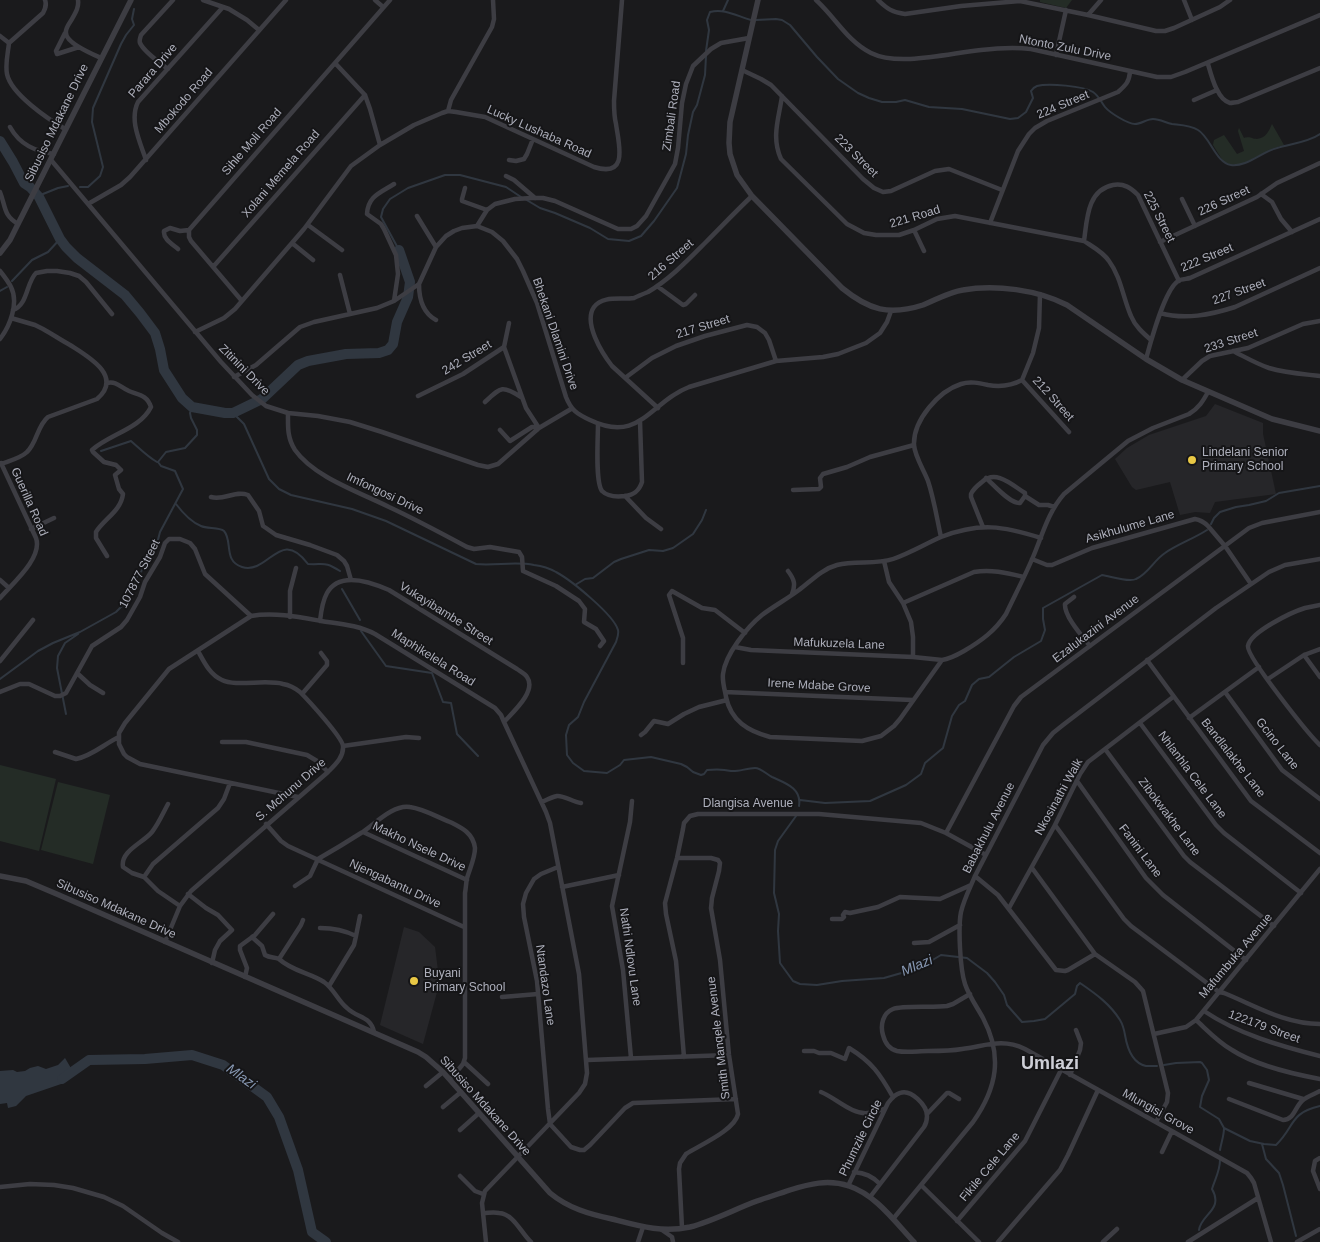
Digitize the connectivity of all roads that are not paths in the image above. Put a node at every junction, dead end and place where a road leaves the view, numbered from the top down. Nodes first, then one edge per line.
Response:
1 (45, 0) edge
2 (78, 0) edge
3 (130, 0) edge
4 (173, 0) edge
5 (203, 0) edge
6 (286, 0) edge
7 (376, 0) edge
8 (390, 0) edge
9 (493, 0) edge
10 (622, 0) edge
11 (758, 0) edge
12 (816, 0) edge
13 (878, 0) edge
14 (962, 0) edge
15 (1101, 0) edge
16 (1184, 0) edge
17 (1230, 0) edge
18 (1009, 1) edge
19 (961, 6) junction
20 (223, 7) junction
21 (383, 7) junction
22 (1066, 10) junction
23 (1088, 15) junction
24 (1320, 15) edge
25 (1192, 20) junction
26 (259, 30) junction
27 (66, 33) junction
28 (0, 36) edge
29 (750, 38) junction
30 (9, 43) junction
31 (79, 47) junction
32 (1056, 55) junction
33 (101, 58) junction
34 (335, 63) junction
35 (1208, 64) junction
36 (1320, 68) edge
37 (168, 69) junction
38 (742, 70) junction
39 (1130, 72) junction
40 (1217, 90) junction
41 (365, 95) junction
42 (782, 96) junction
43 (1194, 100) dead end
44 (448, 111) junction
45 (10, 127) dead end
46 (65, 129) junction
47 (533, 139) junction
48 (380, 146) junction
49 (52, 157) junction
50 (146, 160) junction
51 (509, 160) dead end
52 (1320, 163) edge
53 (506, 176) dead end
54 (394, 184) dead end
55 (465, 188) dead end
56 (1002, 190) junction
57 (0, 192) edge
58 (1261, 194) junction
59 (752, 196) junction
60 (533, 198) junction
61 (1182, 199) dead end
62 (88, 204) junction
63 (487, 210) junction
64 (416, 216) dead end
65 (1320, 219) edge
66 (990, 223) junction
67 (18, 224) junction
68 (308, 225) junction
69 (477, 226) junction
70 (1195, 226) junction
71 (189, 230) junction
72 (914, 230) junction
73 (1292, 232) junction
74 (1084, 241) junction
75 (1160, 242) junction
76 (292, 243) junction
77 (436, 247) junction
78 (178, 249) dead end
79 (342, 250) dead end
80 (924, 251) dead end
81 (0, 253) edge
82 (313, 260) dead end
83 (213, 267) junction
84 (1320, 268) edge
85 (0, 271) edge
86 (340, 275) dead end
87 (1179, 281) junction
88 (417, 285) junction
89 (657, 286) junction
90 (695, 294) dead end
91 (1040, 294) junction
92 (242, 301) junction
93 (394, 301) junction
94 (13, 310) junction
95 (891, 311) junction
96 (1160, 313) junction
97 (112, 314) dead end
98 (350, 314) junction
99 (10, 318) junction
100 (436, 320) dead end
101 (1320, 321) edge
102 (509, 323) dead end
103 (195, 332) junction
104 (0, 339) edge
105 (1151, 340) junction
106 (504, 347) junction
107 (1233, 351) junction
108 (1146, 358) junction
109 (776, 361) junction
110 (1320, 376) edge
111 (234, 377) junction
112 (624, 378) junction
113 (1022, 380) junction
114 (1182, 380) junction
115 (107, 383) junction
116 (1208, 392) junction
117 (418, 396) dead end
118 (522, 398) junction
119 (485, 402) dead end
120 (658, 408) junction
121 (572, 409) junction
122 (288, 413) junction
123 (640, 421) junction
124 (598, 424) junction
125 (538, 429) junction
126 (500, 430) dead end
127 (1320, 431) edge
128 (1069, 432) dead end
129 (914, 445) junction
130 (0, 463) edge
131 (986, 478) junction
132 (793, 490) dead end
133 (625, 496) junction
134 (1025, 496) junction
135 (210, 497) dead end
136 (1054, 507) junction
137 (1320, 512) edge
138 (54, 518) dead end
139 (983, 527) junction
140 (31, 529) junction
141 (661, 529) dead end
142 (941, 537) junction
143 (1041, 538) junction
144 (1225, 546) junction
145 (107, 556) dead end
146 (1032, 559) junction
147 (1320, 559) edge
148 (884, 562) junction
149 (296, 568) dead end
150 (788, 571) dead end
151 (1024, 577) junction
152 (0, 580) edge
153 (351, 580) junction
154 (1251, 584) junction
155 (9, 588) junction
156 (792, 595) junction
157 (1074, 597) dead end
158 (0, 598) edge
159 (903, 604) junction
160 (1320, 606) edge
161 (251, 616) junction
162 (290, 617) junction
163 (33, 620) dead end
164 (320, 621) junction
165 (745, 633) junction
166 (600, 646) dead end
167 (1090, 646) junction
168 (735, 647) junction
169 (1320, 649) edge
170 (198, 651) junction
171 (321, 653) dead end
172 (1304, 655) junction
173 (913, 657) junction
174 (942, 660) junction
175 (1147, 660) junction
176 (0, 661) edge
177 (683, 664) dead end
178 (1259, 667) junction
179 (77, 672) junction
180 (1320, 677) edge
181 (1268, 679) junction
182 (0, 692) edge
183 (725, 692) junction
184 (1226, 692) junction
185 (103, 693) dead end
186 (302, 694) junction
187 (1174, 698) junction
188 (727, 700) junction
189 (912, 700) junction
190 (1189, 718) junction
191 (504, 722) junction
192 (1140, 722) junction
193 (641, 735) dead end
194 (119, 737) junction
195 (419, 738) dead end
196 (222, 742) dead end
197 (1320, 745) edge
198 (343, 746) junction
199 (1105, 749) junction
200 (55, 752) dead end
201 (328, 772) junction
202 (1077, 781) junction
203 (230, 783) junction
204 (298, 797) junction
205 (1320, 800) edge
206 (632, 801) dead end
207 (542, 802) junction
208 (581, 803) dead end
209 (168, 804) dead end
210 (266, 824) junction
211 (1055, 825) junction
212 (363, 832) junction
213 (946, 833) junction
214 (1320, 853) edge
215 (986, 855) junction
216 (676, 858) junction
217 (318, 859) junction
218 (558, 867) junction
219 (1032, 868) junction
220 (1320, 869) edge
221 (619, 875) junction
222 (0, 876) edge
223 (975, 876) junction
224 (144, 878) junction
225 (467, 880) junction
226 (971, 885) junction
227 (296, 886) dead end
228 (562, 887) junction
229 (1301, 893) junction
230 (188, 894) junction
231 (180, 906) junction
232 (1009, 908) junction
233 (272, 914) dead end
234 (360, 916) dead end
235 (303, 920) dead end
236 (832, 920) dead end
237 (960, 925) junction
238 (1274, 926) junction
239 (464, 927) junction
240 (320, 928) dead end
241 (356, 936) junction
242 (252, 937) junction
243 (164, 942) junction
244 (914, 943) dead end
245 (1095, 954) junction
246 (280, 960) junction
247 (1246, 960) junction
248 (212, 963) junction
249 (245, 977) junction
250 (329, 986) junction
251 (1219, 992) junction
252 (538, 994) junction
253 (970, 994) junction
254 (502, 997) dead end
255 (1204, 1011) junction
256 (1196, 1020) junction
257 (1320, 1024) edge
258 (1076, 1030) dead end
259 (374, 1032) junction
260 (1154, 1034) junction
261 (993, 1044) junction
262 (804, 1051) dead end
263 (729, 1055) junction
264 (1320, 1056) edge
265 (684, 1057) junction
266 (631, 1058) junction
267 (587, 1060) junction
268 (464, 1062) junction
269 (1060, 1070) junction
270 (442, 1072) junction
271 (1070, 1074) junction
272 (1320, 1079) edge
273 (450, 1080) junction
274 (1250, 1083) dead end
275 (488, 1084) dead end
276 (426, 1086) dead end
277 (1098, 1090) junction
278 (1320, 1091) edge
279 (461, 1092) junction
280 (821, 1092) dead end
281 (893, 1097) junction
282 (736, 1099) junction
283 (959, 1099) dead end
284 (1229, 1099) dead end
285 (1303, 1100) junction
286 (443, 1108) dead end
287 (884, 1109) junction
288 (479, 1113) junction
289 (928, 1114) junction
290 (1156, 1122) junction
291 (550, 1124) junction
292 (460, 1130) dead end
293 (1172, 1131) junction
294 (1162, 1152) dead end
295 (518, 1157) junction
296 (1320, 1158) edge
297 (854, 1172) junction
298 (460, 1176) dead end
299 (880, 1184) junction
300 (921, 1185) junction
301 (848, 1186) junction
302 (0, 1187) edge
303 (1320, 1189) edge
304 (483, 1194) junction
305 (870, 1197) junction
306 (1258, 1198) junction
307 (483, 1213) junction
308 (893, 1219) junction
309 (957, 1221) junction
310 (643, 1227) junction
311 (682, 1228) junction
312 (1320, 1228) edge
313 (1117, 1229) dead end
314 (662, 1230) junction
315 (178, 1242) edge
316 (486, 1242) edge
317 (531, 1242) edge
318 (638, 1242) edge
319 (673, 1242) edge
320 (914, 1242) edge
321 (978, 1242) edge
322 (998, 1242) edge
323 (1103, 1242) edge
324 (1188, 1242) edge
325 (1271, 1242) edge
326 (1297, 1242) edge

1 - 30 street
2 - 27 street
3 - 33 street, Sibusiso Mdakane Drive
4 - 37 street
5 - 20 street
6 - 26 street, Mbokodo Road
7 - 21 street
8 - 21 street, Sihle Moli Road
9 - 44 street
10 - 47 street, Lucky Lushaba Road
11 - 29 street
12 - 32 street, Ntonto Zulu Drive
13 - 19 street
14 - 19 street
15 - 23 street
16 - 25 street
17 - 25 street
18 - 19 street
18 - 22 street
20 - 26 street
20 - 37 street, Parara Drive
21 - 34 street, Sihle Moli Road
22 - 23 street
22 - 32 street
23 - 25 street
24 - 35 street, Ntonto Zulu Drive
26 - 50 street, Mbokodo Road
27 - 31 street
27 - 31 street
28 - 30 street
29 - 38 street
29 - 60 street, Zimbali Road
30 - 46 street
31 - 33 street
32 - 39 street, Ntonto Zulu Drive
33 - 46 street, Sibusiso Mdakane Drive
34 - 41 street
34 - 71 street, Sihle Moli Road
35 - 39 street, Ntonto Zulu Drive
35 - 40 street
36 - 40 street
37 - 50 street, Parara Drive
38 - 42 street, 223 Street
38 - 59 street
39 - 56 street, 224 Street
40 - 43 street
41 - 48 street
41 - 83 street, Xolani Memela Road
42 - 56 street, 223 Street
42 - 72 street, 221 Road
44 - 47 street, Lucky Lushaba Road
44 - 48 street
45 - 49 street
46 - 49 street, Sibusiso Mdakane Drive
47 - 51 street
48 - 68 street
49 - 62 street, Zitinini Drive
49 - 67 street, Sibusiso Mdakane Drive
50 - 62 street, Mbokodo Road
52 - 58 street, 226 Street
53 - 60 street
54 - 93 street
55 - 63 street
56 - 66 street, 224 Street
57 - 67 street
58 - 70 street, 226 Street
58 - 73 street, 226 Street
59 - 89 street, 216 Street
59 - 95 street
60 - 63 street, Zimbali Road
61 - 70 street, 226 Street
62 - 103 street, Zitinini Drive
63 - 69 street
64 - 77 street
65 - 73 street, 222 Street
66 - 72 street, 221 Road
66 - 74 street, 221 Road
67 - 81 street, Sibusiso Mdakane Drive
68 - 76 street
68 - 79 street
69 - 77 street
69 - 121 street, Bhekani Dlamini Drive
70 - 75 street, 226 Street
71 - 78 street
71 - 83 street
72 - 80 street
73 - 87 street, 222 Street
74 - 75 street, 225 Street
74 - 105 street, 221 Road
75 - 87 street, 225 Street
76 - 82 street
76 - 92 street
77 - 88 street
83 - 92 street
84 - 96 street, 227 Street
85 - 94 street
86 - 98 street
87 - 96 street, 222 Street
88 - 93 street
88 - 100 street
89 - 90 street
89 - 112 street, 216 Street
91 - 95 street
91 - 108 street
91 - 113 street
92 - 103 street
93 - 98 street
94 - 97 street
94 - 99 street
95 - 109 street, Bhekani Dlamini Drive
96 - 105 street, 222 Street
98 - 111 street
99 - 104 street
99 - 115 street
101 - 107 street, 233 Street
102 - 106 street
103 - 111 street, Zitinini Drive
105 - 108 street, 222 Street
106 - 117 street, 242 Street
106 - 118 street, 242 Street
107 - 110 street
107 - 114 street, 233 Street
108 - 114 street
109 - 112 street, 217 Street
109 - 120 street, Bhekani Dlamini Drive
111 - 122 street, Zitinini Drive
112 - 120 street, 216 Street
113 - 128 street, 212 Street
113 - 129 street
114 - 116 street
115 - 130 street
115 - 145 street
116 - 127 street
116 - 136 street
118 - 119 street
118 - 125 street, 242 Street
120 - 123 street, Bhekani Dlamini Drive
121 - 124 street, Bhekani Dlamini Drive
121 - 125 street, Zitinini Drive
122 - 125 street, Zitinini Drive
122 - 166 street, Imfongosi Drive
123 - 124 street, Bhekani Dlamini Drive
123 - 133 street
124 - 133 street
125 - 126 street
129 - 132 street
129 - 142 street
130 - 140 street, Guerilla Road
131 - 134 street
131 - 134 street
131 - 139 street
133 - 141 street
134 - 136 street
135 - 153 street
136 - 143 street
137 - 144 street, Ezalukazini Avenue
138 - 140 street
139 - 142 street
139 - 143 street
140 - 155 street, Guerilla Road
142 - 148 street
143 - 146 street
144 - 146 street, Asikhulume Lane
144 - 154 street
144 - 167 street, Ezalukazini Avenue
146 - 151 street
147 - 154 street, Babakhulu Avenue
148 - 156 street
148 - 159 street
149 - 162 street
150 - 156 street
151 - 159 street
151 - 174 street
152 - 155 street
153 - 164 street
153 - 191 street, Vukayibambe Street
154 - 175 street, Babakhulu Avenue
155 - 158 street, Guerilla Road
156 - 165 street
157 - 167 street
159 - 173 street
160 - 178 street
161 - 162 street, Maphikelela Road
161 - 170 street
161 - 179 street, 107877 Street
162 - 164 street, Maphikelela Road
163 - 176 street
164 - 191 street, Maphikelela Road
165 - 168 street
165 - 177 street
167 - 213 street, Ezalukazini Avenue
168 - 173 street, Mafukuzela Lane
168 - 183 street
169 - 172 street
170 - 186 street
170 - 194 street
171 - 186 street
172 - 180 street
172 - 181 street
173 - 174 street, Mafukuzela Lane
174 - 189 street
175 - 187 street, Bandlalakhe Lane
175 - 215 street, Babakhulu Avenue
178 - 181 street
178 - 184 street
179 - 182 street, 107877 Street
179 - 185 street
181 - 197 street
183 - 188 street
183 - 189 street, Irene Mdabe Grove
184 - 190 street
184 - 205 street, Gcino Lane
186 - 198 street
187 - 190 street, Bandlalakhe Lane
187 - 192 street, Nkosinathi Walk
188 - 189 street
188 - 193 street
190 - 214 street, Bandlalakhe Lane
191 - 207 street, Maphikelela Road
192 - 199 street, Nkosinathi Walk
192 - 229 street, Nhlanhla Cele Lane
194 - 200 street
194 - 203 street
195 - 198 street
196 - 201 street
198 - 201 street, S. Mchunu Drive
199 - 202 street, Nkosinathi Walk
199 - 238 street, Zibokwakhe Lane
201 - 204 street, S. Mchunu Drive
202 - 211 street, Nkosinathi Walk
202 - 247 street, Fanini Lane
203 - 204 street
203 - 224 street
204 - 210 street, S. Mchunu Drive
206 - 221 street, Nathi Ndlovu Lane
207 - 208 street
207 - 218 street, Maphikelela Road
209 - 224 street
210 - 217 street, Njengabantu Drive
210 - 230 street, S. Mchunu Drive
211 - 219 street, Nkosinathi Walk
211 - 251 street
212 - 217 street
212 - 225 street, Makho Nsele Drive
212 - 225 street
213 - 215 street, Dlangisa Avenue
213 - 216 street, Dlangisa Avenue
215 - 223 street, Babakhulu Avenue
216 - 263 street, Smith Manqele Avenue
216 - 265 street, Dlangisa Avenue
217 - 227 street
217 - 239 street, Njengabantu Drive
218 - 228 street, Maphikelela Road
218 - 252 street, Ntandazo Lane
219 - 232 street, Nkosinathi Walk
219 - 245 street
220 - 229 street, Mafumbuka Avenue
221 - 228 street
221 - 266 street, Nathi Ndlovu Lane
222 - 243 street, Sibusiso Mdakane Drive
223 - 226 street, Babakhulu Avenue
223 - 232 street
224 - 231 street
225 - 239 street
226 - 236 street
226 - 237 street, Babakhulu Avenue
228 - 267 street, Maphikelela Road
229 - 238 street, Mafumbuka Avenue
230 - 231 street, S. Mchunu Drive
230 - 248 street
231 - 243 street, S. Mchunu Drive
232 - 245 street
233 - 242 street
234 - 241 street
235 - 246 street
237 - 244 street
237 - 253 street, Babakhulu Avenue
238 - 247 street, Mafumbuka Avenue
239 - 268 street
240 - 241 street
241 - 250 street
242 - 246 street
242 - 249 street
243 - 248 street, Sibusiso Mdakane Drive
245 - 260 street
246 - 250 street
247 - 251 street, Mafumbuka Avenue
248 - 249 street, Sibusiso Mdakane Drive
249 - 259 street, Sibusiso Mdakane Drive
250 - 259 street
251 - 255 street, Mafumbuka Avenue
251 - 257 street
252 - 254 street
252 - 291 street, Ntandazo Lane
253 - 261 street, Babakhulu Avenue
253 - 261 street, Mlungisi Grove
255 - 256 street, Mafumbuka Avenue
255 - 264 street, 122179 Street
256 - 260 street, Mafumbuka Avenue
256 - 272 street
258 - 271 street
259 - 270 street, Sibusiso Mdakane Drive
260 - 290 street
261 - 269 street, Mlungisi Grove
261 - 300 street, Babakhulu Avenue
262 - 281 street
263 - 265 street
263 - 282 street, Smith Manqele Avenue
265 - 266 street
266 - 267 street
267 - 291 street, Maphikelela Road
268 - 273 street
268 - 275 street
269 - 271 street, Mlungisi Grove
269 - 309 street, Fikile Cele Lane
270 - 273 street, Sibusiso Mdakane Drive
270 - 276 street
271 - 277 street, Mlungisi Grove
273 - 279 street, Sibusiso Mdakane Drive
274 - 285 street
277 - 290 street, Mlungisi Grove
277 - 322 street
278 - 285 street
279 - 286 street
279 - 288 street, Sibusiso Mdakane Drive
280 - 287 street
281 - 287 street, Phumzile Circle
281 - 289 street, Phumzile Circle
282 - 291 street
282 - 311 street, Smith Manqele Avenue
283 - 289 street
284 - 285 street
287 - 297 street, Phumzile Circle
288 - 292 street
288 - 295 street, Sibusiso Mdakane Drive
289 - 299 street
290 - 293 street, Mlungisi Grove
291 - 295 street, Maphikelela Road
293 - 294 street
293 - 306 street, Mlungisi Grove
295 - 304 street, Maphikelela Road
295 - 310 street, Sibusiso Mdakane Drive
296 - 303 street
297 - 299 street
297 - 301 street, Phumzile Circle
298 - 304 street
299 - 305 street
300 - 308 street, Babakhulu Avenue
300 - 309 street
301 - 305 street, Sibusiso Mdakane Drive
301 - 311 street, Sibusiso Mdakane Drive
302 - 315 street
304 - 307 street
305 - 308 street, Sibusiso Mdakane Drive
306 - 324 street
306 - 325 street, Mlungisi Grove
307 - 316 street
307 - 317 street
308 - 320 street, Sibusiso Mdakane Drive
309 - 321 street
310 - 314 street, Sibusiso Mdakane Drive
310 - 318 street
311 - 314 street, Sibusiso Mdakane Drive
312 - 326 street
313 - 323 street
314 - 319 street

